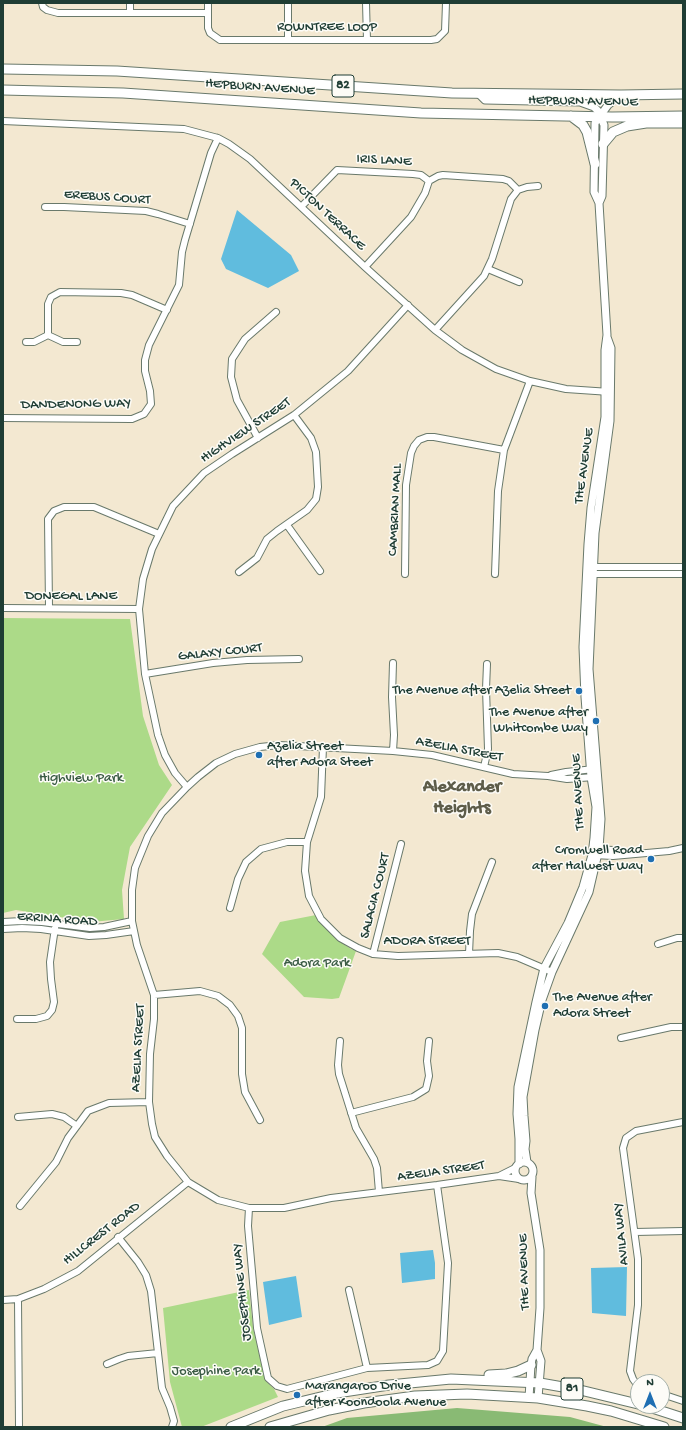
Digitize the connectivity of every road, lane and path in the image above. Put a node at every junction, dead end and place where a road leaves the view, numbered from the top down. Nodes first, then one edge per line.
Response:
1 (42, 3) edge
2 (130, 3) edge
3 (208, 3) edge
4 (288, 3) edge
5 (366, 3) edge
6 (446, 3) edge
7 (130, 13) junction
8 (208, 13) junction
9 (288, 40) junction
10 (367, 40) junction
11 (3, 69) edge
12 (3, 86) edge
13 (3, 90) edge
14 (52, 91) junction
15 (479, 94) junction
16 (683, 94) edge
17 (621, 95) junction
18 (570, 116) junction
19 (683, 116) edge
20 (600, 117) junction
21 (3, 121) edge
22 (683, 123) edge
23 (218, 138) junction
24 (603, 144) junction
25 (594, 164) junction
26 (429, 181) junction
27 (538, 186) dead end
28 (518, 190) junction
29 (599, 203) junction
30 (45, 207) dead end
31 (301, 207) junction
32 (190, 224) junction
33 (365, 267) junction
34 (488, 269) junction
35 (519, 282) dead end
36 (408, 305) junction
37 (167, 310) junction
38 (276, 312) dead end
39 (436, 330) junction
40 (48, 334) junction
41 (26, 342) dead end
42 (77, 342) dead end
43 (530, 381) junction
44 (608, 392) junction
45 (294, 415) junction
46 (3, 418) edge
47 (258, 438) junction
48 (504, 450) junction
49 (287, 524) junction
50 (159, 534) junction
51 (683, 567) edge
52 (590, 570) junction
53 (320, 571) dead end
54 (239, 572) dead end
55 (405, 574) dead end
56 (495, 574) dead end
57 (683, 574) edge
58 (3, 608) edge
59 (49, 608) junction
60 (139, 609) junction
61 (299, 659) dead end
62 (393, 663) dead end
63 (487, 664) dead end
64 (145, 674) junction
65 (323, 747) junction
66 (393, 751) junction
67 (484, 767) junction
68 (594, 769) junction
69 (548, 776) junction
70 (595, 777) junction
71 (186, 787) junction
72 (307, 842) junction
73 (401, 844) dead end
74 (683, 848) edge
75 (595, 852) junction
76 (492, 862) dead end
77 (230, 908) dead end
78 (132, 921) junction
79 (3, 922) edge
80 (56, 924) junction
81 (3, 929) edge
82 (54, 931) junction
83 (134, 931) junction
84 (683, 938) edge
85 (658, 944) dead end
86 (373, 954) junction
87 (469, 954) junction
88 (544, 968) junction
89 (552, 972) junction
90 (154, 995) junction
91 (17, 1019) dead end
92 (683, 1027) edge
93 (621, 1038) dead end
94 (340, 1041) dead end
95 (429, 1041) dead end
96 (149, 1102) junction
97 (351, 1113) junction
98 (18, 1117) dead end
99 (260, 1120) dead end
100 (683, 1122) edge
101 (77, 1126) junction
102 (527, 1162) junction
103 (517, 1166) junction
104 (499, 1176) junction
105 (532, 1177) junction
106 (522, 1180) junction
107 (188, 1182) junction
108 (437, 1185) junction
109 (380, 1192) junction
110 (531, 1193) junction
111 (20, 1206) dead end
112 (249, 1208) junction
113 (683, 1231) edge
114 (635, 1232) junction
115 (118, 1237) junction
116 (349, 1290) dead end
117 (18, 1298) junction
118 (3, 1300) edge
119 (537, 1350) junction
120 (158, 1353) junction
121 (107, 1364) dead end
122 (531, 1365) junction
123 (367, 1368) junction
124 (631, 1374) edge
125 (451, 1379) junction
126 (530, 1383) junction
127 (540, 1383) junction
128 (670, 1397) edge
129 (533, 1398) junction
130 (683, 1401) edge
131 (630, 1402) edge
132 (670, 1414) edge
133 (683, 1418) edge
134 (19, 1427) edge
135 (172, 1427) edge
136 (231, 1427) edge
137 (270, 1427) edge
138 (664, 1427) edge

1 - 7 street
2 - 7 street
3 - 8 street, ROWNTREE LOOP
4 - 9 street
5 - 10 street
6 - 10 street, ROWNTREE LOOP
7 - 8 street
8 - 9 street, ROWNTREE LOOP
9 - 10 street, ROWNTREE LOOP
11 - 15 main road, HEPBURN AVENUE / 82
12 - 14 street
13 - 14 main road, HEPBURN AVENUE / 82
14 - 18 main road, HEPBURN AVENUE / 82
15 - 17 main road, HEPBURN AVENUE / 82
15 - 20 street
16 - 17 main road, HEPBURN AVENUE / 82
17 - 20 street, THE AVENUE
18 - 20 main road, HEPBURN AVENUE / 82
18 - 25 main road
19 - 20 main road, HEPBURN AVENUE / 82
20 - 24 street, THE AVENUE
20 - 25 street, THE AVENUE
21 - 23 street, PICTON TERRACE
22 - 24 main road
23 - 31 street, PICTON TERRACE
23 - 32 street, DANDENONG WAY
24 - 29 street, THE AVENUE
25 - 29 street, THE AVENUE
26 - 28 street
26 - 31 street, IRIS LANE
26 - 33 street
27 - 28 street
28 - 34 street
29 - 44 street, THE AVENUE
30 - 32 street, EREBUS COURT
31 - 33 street, PICTON TERRACE
32 - 37 street, DANDENONG WAY
33 - 36 street, PICTON TERRACE
34 - 35 street
34 - 39 street
36 - 39 street, PICTON TERRACE
36 - 45 street, HIGHVIEW STREET
37 - 40 street
37 - 46 street, DANDENONG WAY
38 - 47 street
39 - 43 street, PICTON TERRACE
40 - 41 street
40 - 42 street
43 - 44 street, PICTON TERRACE
43 - 48 street
44 - 52 street, THE AVENUE
45 - 47 street, HIGHVIEW STREET
45 - 49 street
47 - 50 street, HIGHVIEW STREET
48 - 55 street, CAMBRIAN MALL
48 - 56 street
49 - 53 street
49 - 54 street
50 - 59 street
50 - 60 street, HIGHVIEW STREET
51 - 52 street
52 - 57 street
52 - 68 street, THE AVENUE
58 - 59 street, DONEGAL LANE
59 - 60 street, DONEGAL LANE
60 - 64 street, HIGHVIEW STREET
61 - 64 street, GALAXY COURT
62 - 66 street
63 - 67 street
64 - 71 street, HIGHVIEW STREET
65 - 66 street, AZELIA STREET
65 - 71 street, AZELIA STREET
65 - 72 street, ADORA STREET
66 - 67 street, AZELIA STREET
67 - 69 street, AZELIA STREET
68 - 69 street, AZELIA STREET
68 - 70 street, THE AVENUE
69 - 70 street, AZELIA STREET
70 - 75 street, THE AVENUE
71 - 78 street, AZELIA STREET
72 - 77 street
72 - 86 street, ADORA STREET
73 - 86 street, SALACIA COURT
74 - 75 street
75 - 88 street, THE AVENUE
75 - 89 street, THE AVENUE
76 - 87 street
78 - 80 street, ERRINA ROAD
78 - 83 street, AZELIA STREET
79 - 80 street, ERRINA ROAD
80 - 82 street
81 - 82 street, ERRINA ROAD
82 - 83 street, ERRINA ROAD
82 - 91 street
83 - 90 street, AZELIA STREET
84 - 85 street
86 - 87 street, ADORA STREET
87 - 88 street, ADORA STREET
88 - 89 street, ADORA STREET
88 - 103 street, THE AVENUE
89 - 102 street, THE AVENUE
90 - 96 street, AZELIA STREET
90 - 99 street
92 - 93 street
94 - 97 street
95 - 97 street
96 - 101 street
96 - 107 street, AZELIA STREET
97 - 109 street
98 - 101 street
100 - 114 street, AVILA WAY
101 - 111 street
102 - 103 street
102 - 105 street
103 - 104 street, AZELIA STREET
103 - 106 street
104 - 106 street, AZELIA STREET
104 - 108 street, AZELIA STREET
105 - 106 street
105 - 110 street, THE AVENUE
106 - 110 street, THE AVENUE
107 - 112 street, AZELIA STREET
107 - 115 street, HILLCREST ROAD
108 - 109 street, AZELIA STREET
108 - 123 street, JOSEPHINE WAY
109 - 112 street, AZELIA STREET
110 - 119 street, THE AVENUE
112 - 123 street, JOSEPHINE WAY
113 - 114 street
114 - 124 street, AVILA WAY
115 - 117 street, HILLCREST ROAD
115 - 120 street
116 - 123 street
117 - 118 street, HILLCREST ROAD
117 - 134 street
119 - 122 street, THE AVENUE
119 - 127 street, THE AVENUE
120 - 121 street
120 - 135 street
122 - 125 main road
122 - 126 street, THE AVENUE
125 - 126 main road, 81
125 - 136 main road, 81
126 - 127 main road, 81
126 - 129 street, THE AVENUE
127 - 129 street, THE AVENUE
127 - 131 main road, 81
128 - 130 street
129 - 137 main road, 81
129 - 138 main road, 81
132 - 133 main road

